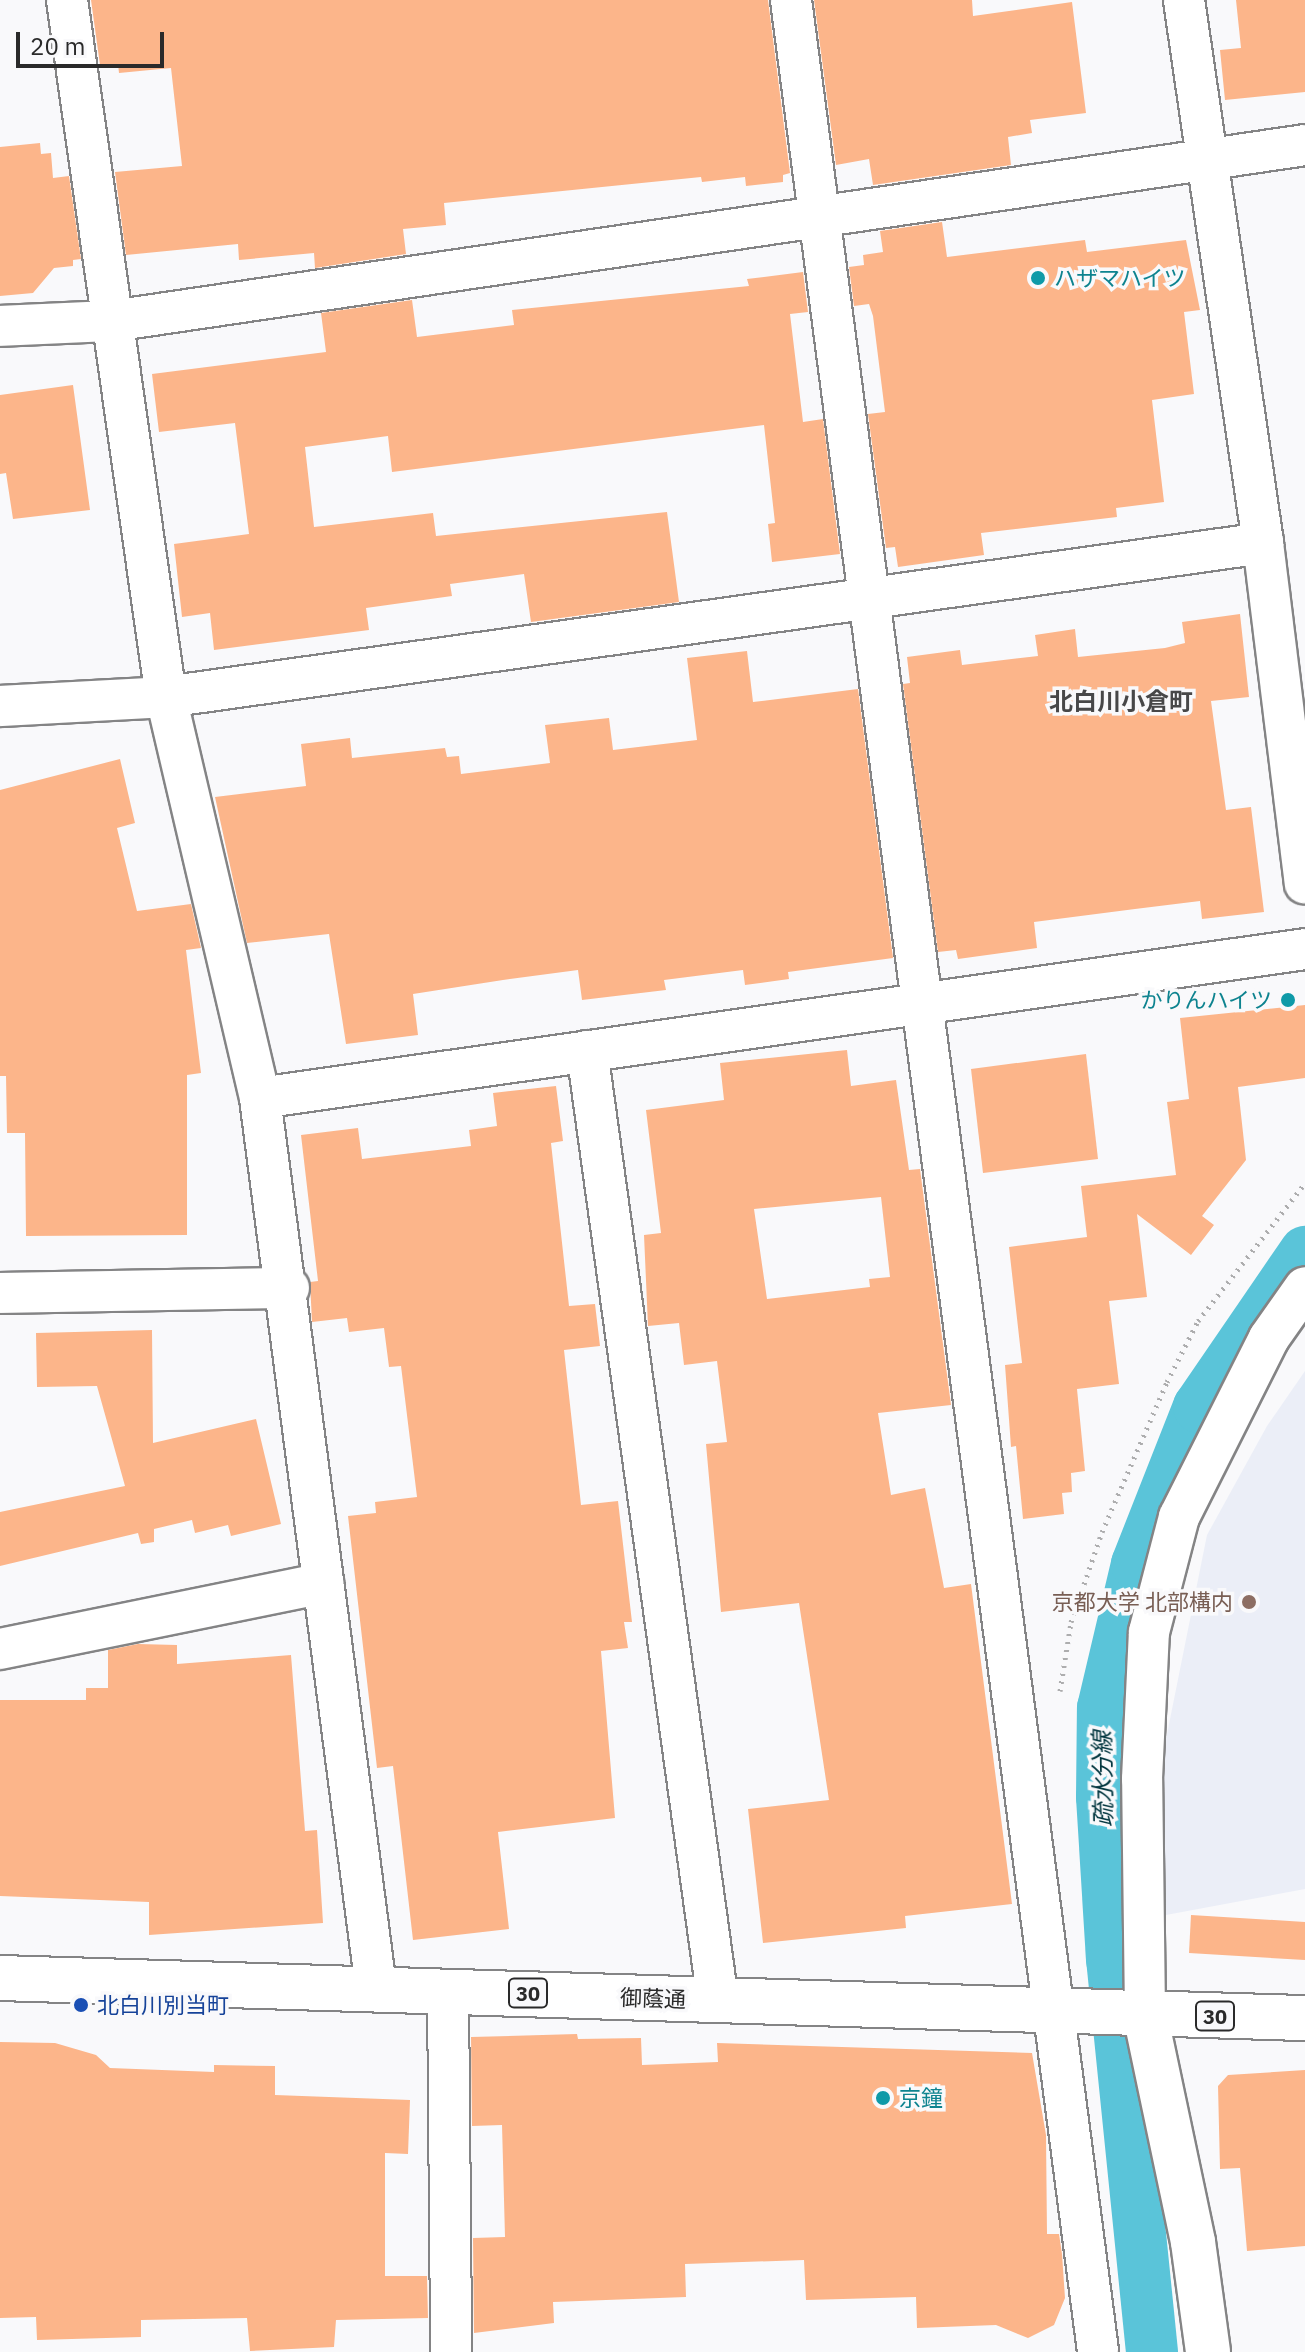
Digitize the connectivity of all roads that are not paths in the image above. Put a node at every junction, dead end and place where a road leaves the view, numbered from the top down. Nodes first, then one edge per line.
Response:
1 (67, 0) edge
2 (791, 0) edge
3 (1184, 0) edge
4 (1305, 145) edge
5 (1209, 159) junction
6 (820, 218) junction
7 (112, 321) junction
8 (0, 326) edge
9 (1263, 543) junction
10 (871, 599) junction
11 (166, 697) junction
12 (0, 706) edge
13 (1305, 883) edge
14 (1305, 949) edge
15 (925, 1003) junction
16 (587, 1051) junction
17 (260, 1098) junction
18 (1305, 1287) edge
19 (289, 1288) junction
20 (0, 1293) edge
21 (323, 1583) junction
22 (0, 1649) edge
23 (0, 1978) edge
24 (376, 1987) junction
25 (448, 1990) junction
26 (718, 2001) junction
27 (1135, 2013) junction
28 (1056, 2014) junction
29 (1305, 2018) edge
30 (451, 2352) edge
31 (1098, 2352) edge
32 (1208, 2352) edge

1 - 7 street
2 - 6 street
3 - 5 street
4 - 5 street
5 - 6 street
5 - 9 street
6 - 7 street
6 - 10 street
7 - 8 street
7 - 11 street
9 - 10 street
9 - 13 street
10 - 11 street
10 - 15 street
11 - 12 street
11 - 17 street
14 - 15 street
15 - 16 street
15 - 28 street
16 - 17 street
16 - 26 street
17 - 19 street
18 - 27 street
19 - 20 street
19 - 21 street
21 - 22 street
21 - 24 street
23 - 24 main road, 御蔭通 / 30
24 - 25 main road, 御蔭通 / 30
25 - 26 main road, 御蔭通 / 30
25 - 30 street
26 - 28 main road, 御蔭通 / 30
27 - 28 main road, 御蔭通 / 30
27 - 29 main road, 御蔭通 / 30
27 - 32 main road
28 - 31 street

